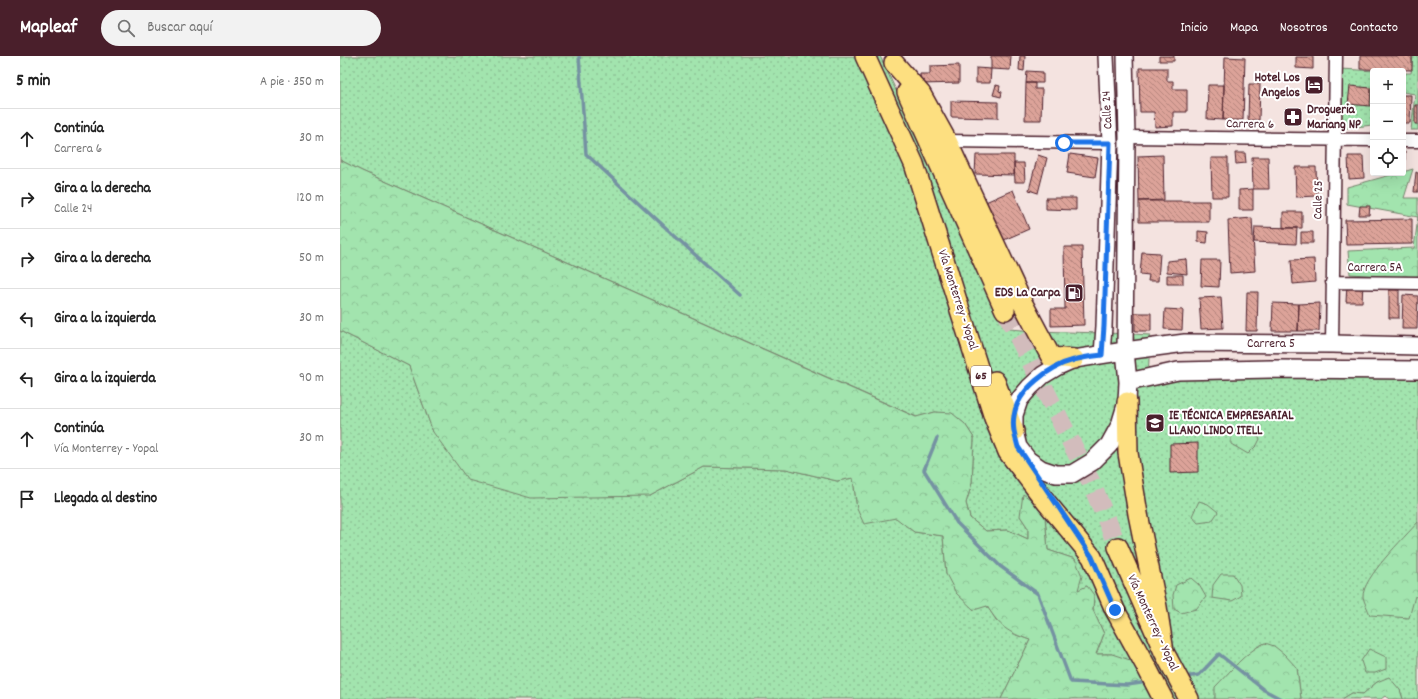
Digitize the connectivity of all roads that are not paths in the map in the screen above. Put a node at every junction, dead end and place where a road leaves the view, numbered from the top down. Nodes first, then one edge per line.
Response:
1 (864, 56) edge
2 (1106, 56) edge
3 (1125, 56) edge
4 (1336, 56) edge
5 (892, 60) edge
6 (1127, 137) junction
7 (1334, 140) junction
8 (1370, 140) edge
9 (947, 141) junction
10 (1406, 141) edge
11 (1418, 141) edge
12 (1110, 143) junction
13 (914, 164) junction
14 (1332, 282) junction
15 (1418, 283) edge
16 (1005, 310) tunnel mouth
17 (1332, 344) junction
18 (1418, 346) edge
19 (1125, 351) junction
20 (1102, 355) junction
21 (1074, 360) junction
22 (1418, 370) edge
23 (1128, 382) junction
24 (1127, 402) junction
25 (1014, 431) junction
26 (1028, 460) junction
27 (1118, 547) tunnel mouth
28 (1092, 557) junction
29 (1166, 657) junction
30 (1189, 698) edge
31 (1163, 699) edge

1 - 13 main road, Vía Monterrey - Yopal / 65
2 - 12 street, Calle 24
3 - 6 street, Calle 24
4 - 7 street, Calle 25
5 - 9 main road
5 - 16 main road
6 - 7 street, Carrera 6
6 - 19 street, Calle 24
7 - 8 street, Carrera 6
7 - 14 street, Calle 25
9 - 12 street
9 - 21 main road
10 - 11 street
12 - 20 street, Calle 24
13 - 25 main road
13 - 28 main road, Vía Monterrey - Yopal / 65
14 - 15 street, Carrera 5A
14 - 17 street, Calle 25
17 - 18 main road, Carrera 5
17 - 19 main road, Carrera 5
19 - 20 main road
19 - 23 main road
20 - 21 main road
21 - 25 main road
22 - 23 main road, Carrera 5
23 - 24 main road
24 - 26 main road
24 - 29 main road
25 - 26 main road
26 - 28 main road
27 - 29 main road, Vía Monterrey - Yopal
28 - 31 main road, Vía Monterrey - Yopal / 65
29 - 30 main road, Vía Monterrey - Yopal

